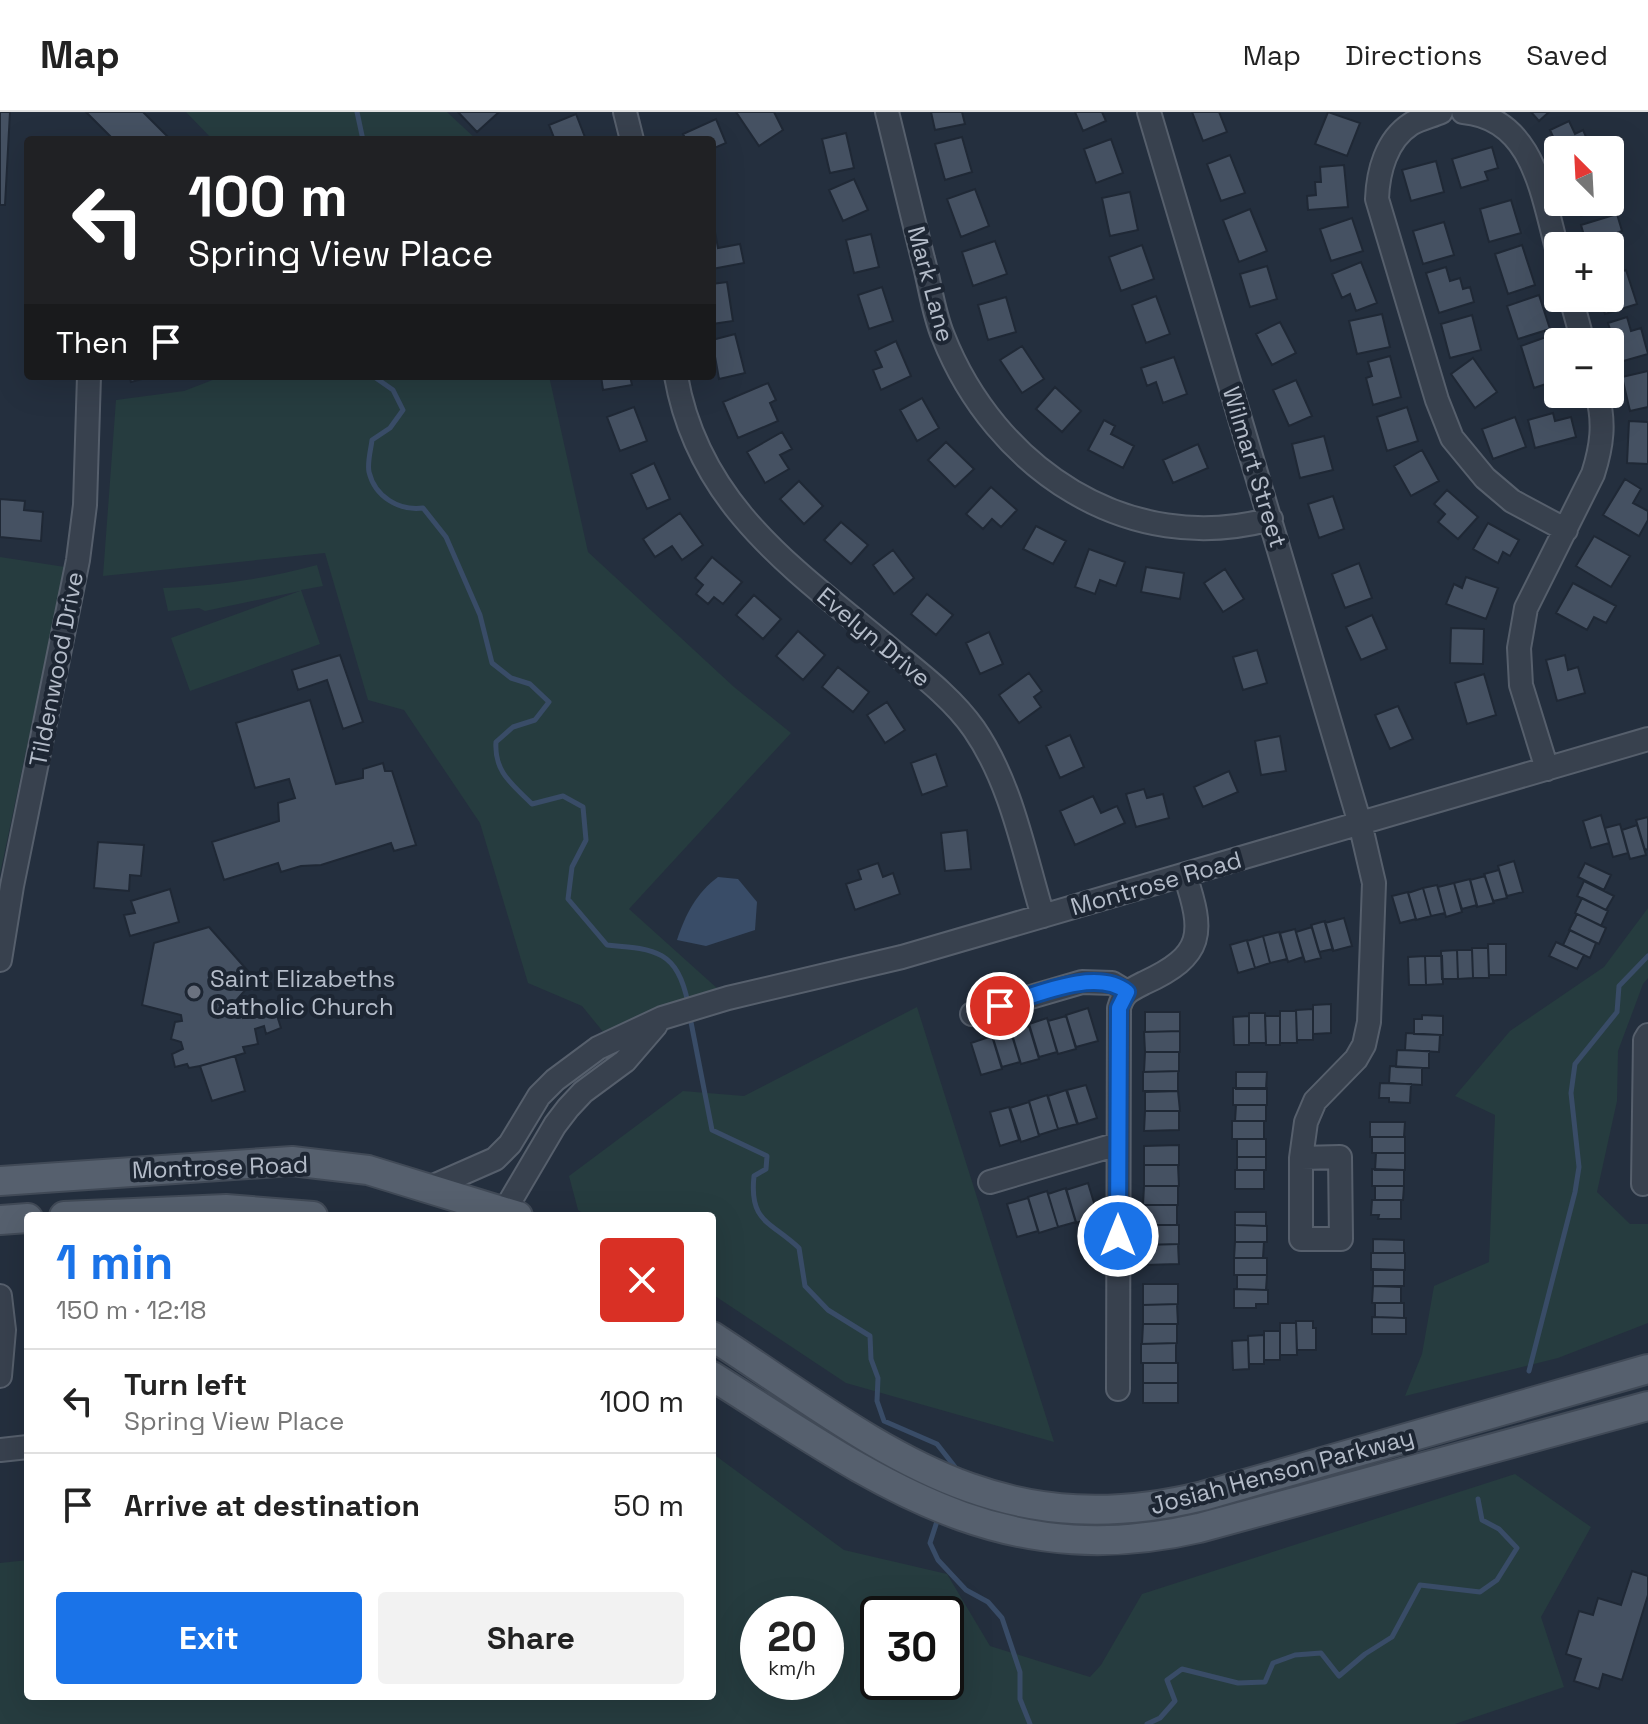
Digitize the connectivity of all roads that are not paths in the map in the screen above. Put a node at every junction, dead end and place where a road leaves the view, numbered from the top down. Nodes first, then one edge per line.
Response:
1 (625, 112) edge
2 (887, 112) edge
3 (1149, 112) edge
4 (1441, 112) edge
5 (1463, 112) edge
6 (631, 136) edge
7 (1552, 232) edge
8 (89, 380) edge
9 (677, 380) edge
10 (1601, 408) edge
11 (1271, 519) junction
12 (1566, 530) junction
13 (1648, 739) edge
14 (1547, 769) junction
15 (1360, 823) junction
16 (1185, 875) junction
17 (1043, 916) junction
18 (0, 960) edge
19 (1127, 992) junction
20 (972, 1014) dead end
21 (662, 1018) junction
22 (1648, 1035) edge
23 (1118, 1144) junction
24 (1301, 1158) dead end
25 (0, 1181) edge
26 (990, 1182) dead end
27 (1643, 1184) dead end
28 (429, 1188) junction
29 (157, 1212) edge
30 (263, 1212) edge
31 (501, 1212) edge
32 (508, 1212) edge
33 (24, 1218) edge
34 (0, 1220) edge
35 (0, 1296) edge
36 (716, 1339) edge
37 (1648, 1369) edge
38 (0, 1376) edge
39 (716, 1378) edge
40 (1118, 1389) dead end
41 (1648, 1406) edge
42 (24, 1447) edge
43 (0, 1450) edge

1 - 6 street
2 - 11 street, Mark Lane
3 - 11 street, Wilmart Street
4 - 12 street
5 - 7 street
8 - 18 street, Tildenwood Drive
9 - 17 street, Evelyn Drive
10 - 12 street
11 - 15 street, Wilmart Street
12 - 14 street
13 - 14 street, Montrose Road
14 - 15 street, Montrose Road
15 - 16 street, Montrose Road
15 - 24 street, Wilmart Street
16 - 17 street, Montrose Road
16 - 19 street
17 - 21 street, Montrose Road
19 - 20 street
19 - 23 street
21 - 28 street, Montrose Road
21 - 32 street
22 - 27 street
23 - 26 street
23 - 40 street
25 - 28 main road, Montrose Road
28 - 31 main road
29 - 30 main road, Montrose Road
33 - 34 main road
35 - 38 street
36 - 37 main road, Josiah Henson Parkway
39 - 41 main road, Josiah Henson Parkway
42 - 43 street

